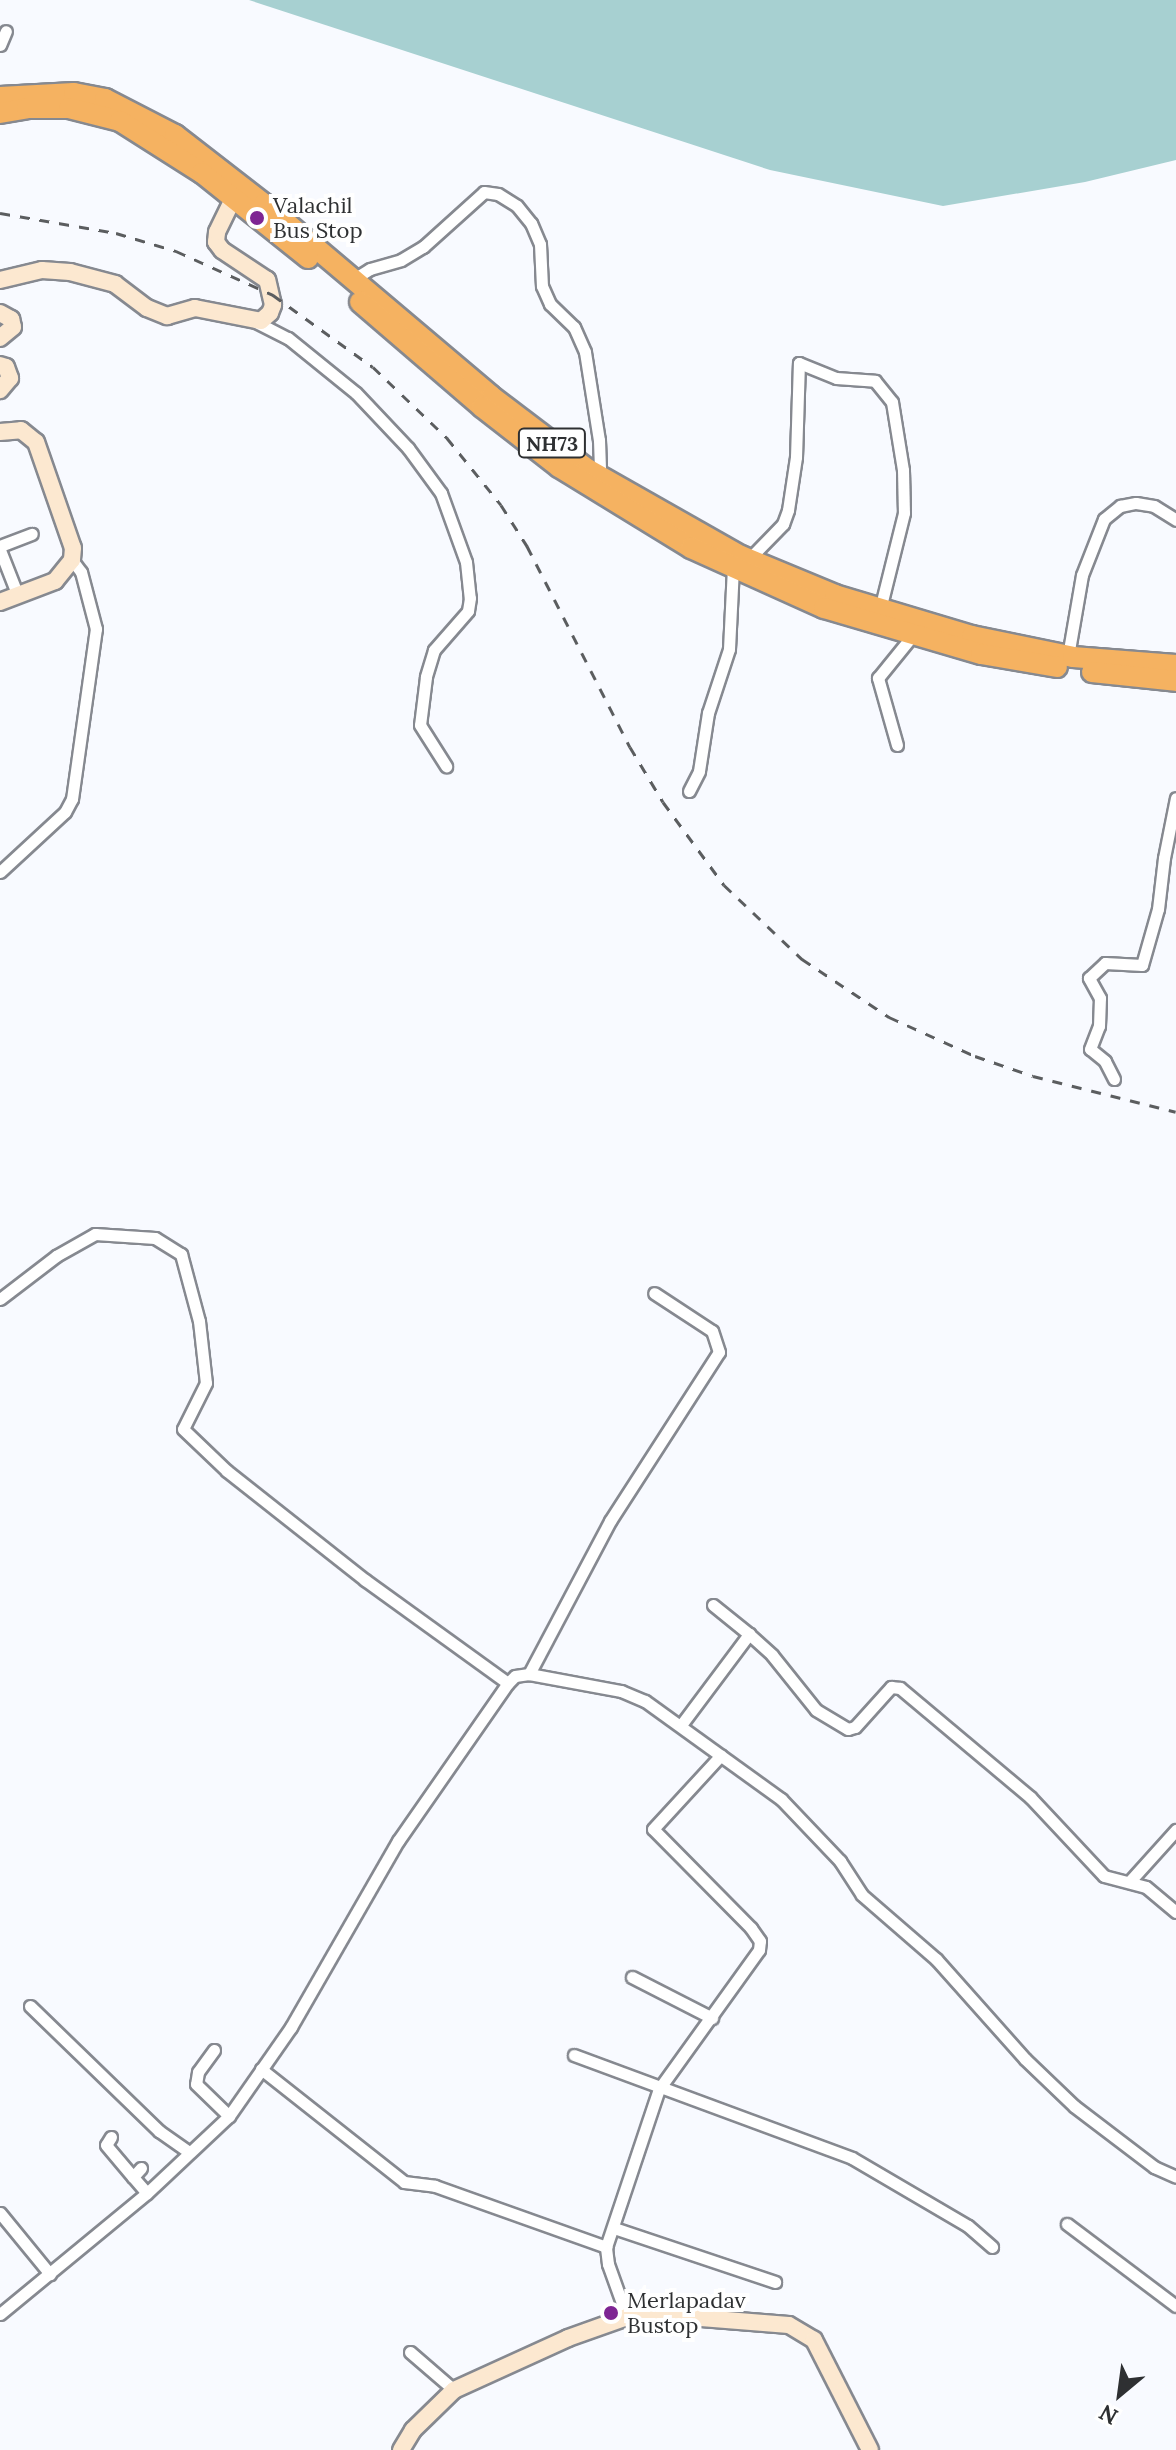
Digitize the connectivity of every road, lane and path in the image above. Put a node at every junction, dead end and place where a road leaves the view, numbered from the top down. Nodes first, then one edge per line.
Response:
1 (6, 31) dead end
2 (0, 45) edge
3 (0, 97) edge
4 (0, 113) edge
5 (237, 192) junction
6 (354, 279) junction
7 (0, 280) edge
8 (0, 313) edge
9 (256, 322) junction
10 (0, 338) edge
11 (0, 365) edge
12 (0, 390) edge
13 (0, 432) edge
14 (600, 477) junction
15 (1176, 520) edge
16 (32, 534) dead end
17 (0, 548) edge
18 (72, 560) junction
19 (741, 563) junction
20 (18, 596) junction
21 (0, 602) edge
22 (880, 609) junction
23 (913, 635) junction
24 (1080, 662) junction
25 (1176, 665) edge
26 (1176, 681) edge
27 (897, 745) dead end
28 (446, 766) dead end
29 (689, 791) dead end
30 (1176, 798) edge
31 (0, 872) edge
32 (1114, 1079) dead end
33 (654, 1293) dead end
34 (0, 1299) edge
35 (713, 1605) dead end
36 (749, 1634) junction
37 (529, 1674) junction
38 (508, 1683) junction
39 (681, 1725) junction
40 (721, 1755) junction
41 (1176, 1830) edge
42 (1130, 1881) junction
43 (1176, 1912) edge
44 (632, 1977) dead end
45 (30, 2006) dead end
46 (712, 2018) junction
47 (214, 2050) dead end
48 (574, 2055) dead end
49 (261, 2069) junction
50 (659, 2089) junction
51 (229, 2116) junction
52 (111, 2137) dead end
53 (189, 2152) junction
54 (1176, 2177) edge
55 (147, 2193) junction
56 (0, 2213) edge
57 (1067, 2224) dead end
58 (614, 2228) junction
59 (606, 2247) junction
60 (992, 2247) dead end
61 (50, 2274) junction
62 (775, 2282) dead end
63 (1176, 2306) edge
64 (0, 2314) edge
65 (627, 2317) junction
66 (410, 2352) dead end
67 (454, 2390) junction
68 (401, 2450) edge
69 (870, 2450) edge

1 - 2 street
3 - 5 highway, NH73
4 - 5 highway, NH73
5 - 6 highway, NH73
5 - 9 main road
5 - 19 highway, NH73
6 - 14 highway, NH73
6 - 14 street
7 - 9 main road
8 - 10 main road
9 - 28 street
11 - 12 main road
13 - 18 main road
14 - 19 highway, NH73
15 - 24 street
16 - 17 street
17 - 20 street
18 - 20 main road
18 - 31 street
19 - 22 highway, NH73
19 - 22 street
19 - 23 highway, NH73
19 - 29 street
20 - 21 main road
22 - 24 highway, NH73
23 - 24 highway, NH73
23 - 27 street
24 - 25 highway, NH73
24 - 26 highway, NH73
30 - 32 street
33 - 37 street
34 - 38 street
35 - 36 street
36 - 39 street
36 - 42 street
37 - 38 street
37 - 39 street
38 - 49 street
39 - 40 street
40 - 46 street
40 - 54 street
41 - 42 street
42 - 43 street
44 - 46 street
45 - 53 street
46 - 50 street
47 - 51 street
48 - 50 street
49 - 51 street
49 - 59 street
50 - 58 street
50 - 60 street
51 - 53 street
52 - 55 street
53 - 55 street
55 - 61 street
56 - 61 street
57 - 63 street
58 - 59 street
58 - 62 street
59 - 65 street
61 - 64 street
65 - 67 main road
65 - 69 main road
66 - 67 street
67 - 68 main road

